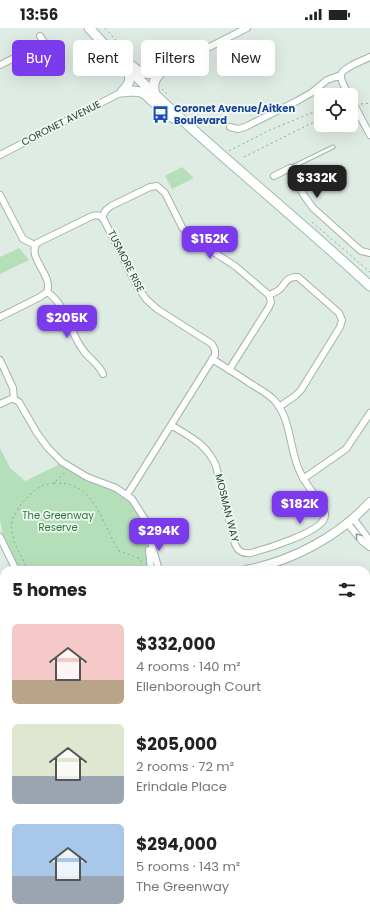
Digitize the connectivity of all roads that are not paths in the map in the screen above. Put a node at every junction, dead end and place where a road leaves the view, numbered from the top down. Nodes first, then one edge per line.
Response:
1 (89, 28) edge
2 (93, 28) edge
3 (247, 28) edge
4 (40, 36) dead end
5 (42, 40) edge
6 (101, 40) edge
7 (209, 47) edge
8 (370, 57) edge
9 (12, 59) edge
10 (0, 65) edge
11 (141, 72) edge
12 (133, 73) edge
13 (341, 75) junction
14 (130, 76) edge
15 (158, 76) edge
16 (345, 88) edge
17 (122, 92) junction
18 (157, 97) junction
19 (358, 112) edge
20 (370, 118) edge
21 (362, 120) junction
22 (189, 127) junction
23 (230, 127) dead end
24 (370, 135) edge
25 (333, 147) dead end
26 (0, 155) edge
27 (290, 168) junction
28 (274, 176) dead end
29 (0, 195) edge
30 (102, 217) junction
31 (36, 245) junction
32 (370, 253) edge
33 (370, 286) edge
34 (47, 292) junction
35 (269, 295) junction
36 (0, 317) edge
37 (212, 359) junction
38 (0, 360) edge
39 (229, 370) junction
40 (103, 374) dead end
41 (14, 399) junction
42 (0, 404) edge
43 (279, 407) junction
44 (370, 413) edge
45 (171, 425) junction
46 (303, 479) junction
47 (127, 495) junction
48 (370, 502) edge
49 (350, 521) junction
50 (0, 533) edge
51 (148, 536) junction
52 (0, 537) edge
53 (370, 541) edge
54 (370, 547) edge
55 (14, 566) edge
56 (151, 566) edge
57 (158, 566) edge
58 (262, 566) edge

1 - 6 main road
2 - 11 main road
3 - 7 street
4 - 5 street
8 - 13 street
9 - 10 street
12 - 18 main road
13 - 16 street
13 - 23 street
14 - 17 main road
15 - 18 main road
17 - 22 main road
17 - 26 street, CORONET AVENUE
18 - 22 main road
19 - 21 street
20 - 21 street
21 - 24 street
22 - 33 main road
25 - 27 lane
27 - 28 street
27 - 32 street
29 - 31 street
30 - 31 street
30 - 35 street
30 - 37 street, TUSMORE RISE
31 - 34 street
34 - 36 street
34 - 40 street
35 - 39 street
35 - 43 street
37 - 39 street, MOSMAN WAY
37 - 45 street
38 - 41 street
39 - 43 street, MOSMAN WAY
41 - 42 street
41 - 47 street
43 - 46 street, MOSMAN WAY
44 - 46 street
45 - 46 street, MOSMAN WAY
45 - 47 street
47 - 51 street
48 - 49 street
49 - 53 street
54 -> 49 street
49 - 58 street
50 - 52 street
51 - 56 street
51 - 57 street
52 - 55 street

